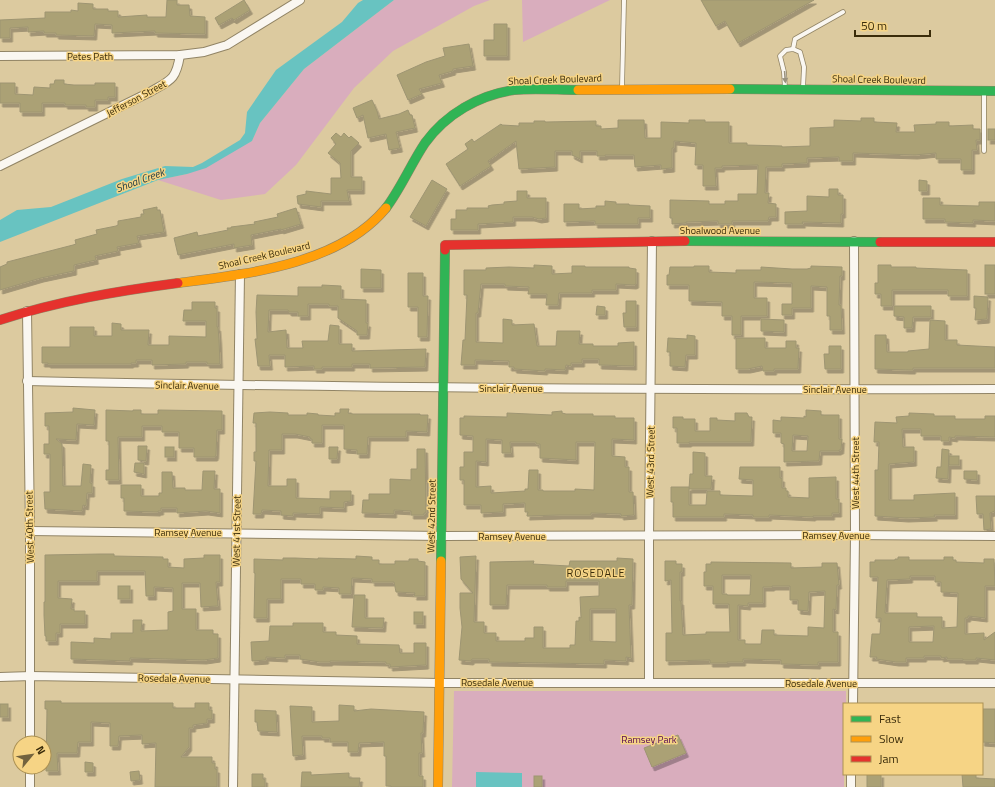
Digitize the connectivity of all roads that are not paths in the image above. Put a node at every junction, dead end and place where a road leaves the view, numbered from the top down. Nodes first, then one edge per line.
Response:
1 (300, 0) edge
2 (624, 0) edge
3 (843, 12) dead end
4 (793, 49) junction
5 (0, 56) edge
6 (180, 56) junction
7 (622, 89) junction
8 (785, 89) junction
9 (803, 89) junction
10 (984, 91) junction
11 (995, 91) edge
12 (984, 151) dead end
13 (0, 166) edge
14 (652, 241) junction
15 (854, 241) junction
16 (995, 242) edge
17 (446, 245) joint
18 (240, 274) junction
19 (27, 311) junction
20 (0, 320) edge
21 (27, 381) junction
22 (239, 386) junction
23 (444, 388) junction
24 (651, 388) junction
25 (995, 389) edge
26 (855, 390) junction
27 (30, 531) junction
28 (236, 533) junction
29 (855, 535) junction
30 (442, 536) junction
31 (649, 536) junction
32 (995, 536) edge
33 (30, 676) junction
34 (0, 677) edge
35 (235, 679) junction
36 (439, 682) junction
37 (649, 682) junction
38 (854, 683) junction
39 (995, 683) edge
40 (853, 703) edge
41 (30, 735) edge
42 (30, 775) edge
43 (851, 775) edge
44 (30, 787) edge
45 (233, 787) edge
46 (438, 787) edge
47 (851, 787) edge

1 - 6 street
2 - 7 lane
3 - 4 lane
4 -> 8 lane
4 - 9 lane
5 - 6 street, Petes Path
6 - 13 street, Jefferson Street
7 - 8 street, Shoal Creek Boulevard
7 - 18 street, Shoal Creek Boulevard
8 - 9 street, Shoal Creek Boulevard
9 - 10 street, Shoal Creek Boulevard
10 - 11 street, Shoal Creek Boulevard
10 - 12 lane
14 - 15 street, Shoalwood Avenue
14 - 17 street, Shoalwood Avenue
14 - 24 street, West 43rd Street
15 - 16 street, Shoalwood Avenue
15 - 26 street, West 44th Street
17 - 23 street, West 42nd Street
18 - 19 street, Shoal Creek Boulevard
18 - 22 street, West 41st Street
19 - 20 street, Shoal Creek Boulevard
19 - 21 street, West 40th Street
21 - 22 street, Sinclair Avenue
21 - 27 street, West 40th Street
22 - 23 street, Sinclair Avenue
22 - 28 street, West 41st Street
23 - 24 street, Sinclair Avenue
23 - 30 street, West 42nd Street
24 - 26 street, Sinclair Avenue
24 - 31 street, West 43rd Street
25 - 26 street, Sinclair Avenue
26 - 29 street, West 44th Street
27 - 28 street, Ramsey Avenue
27 - 33 street, West 40th Street
28 - 30 street, Ramsey Avenue
28 - 35 street, West 41st Street
29 - 31 street, Ramsey Avenue
29 - 32 street, Ramsey Avenue
29 - 38 street, West 44th Street
30 - 31 street, Ramsey Avenue
30 - 36 street, West 42nd Street
31 - 37 street, West 43rd Street
33 - 34 street, Rosedale Avenue
33 - 35 street, Rosedale Avenue
33 - 41 street, West 40th Street
35 - 36 street, Rosedale Avenue
35 - 45 street, West 41st Street
36 - 37 street, Rosedale Avenue
36 - 46 street, West 42nd Street
37 - 38 street, Rosedale Avenue
38 - 39 street, Rosedale Avenue
38 - 40 street, West 44th Street
42 - 44 street
43 - 47 street

